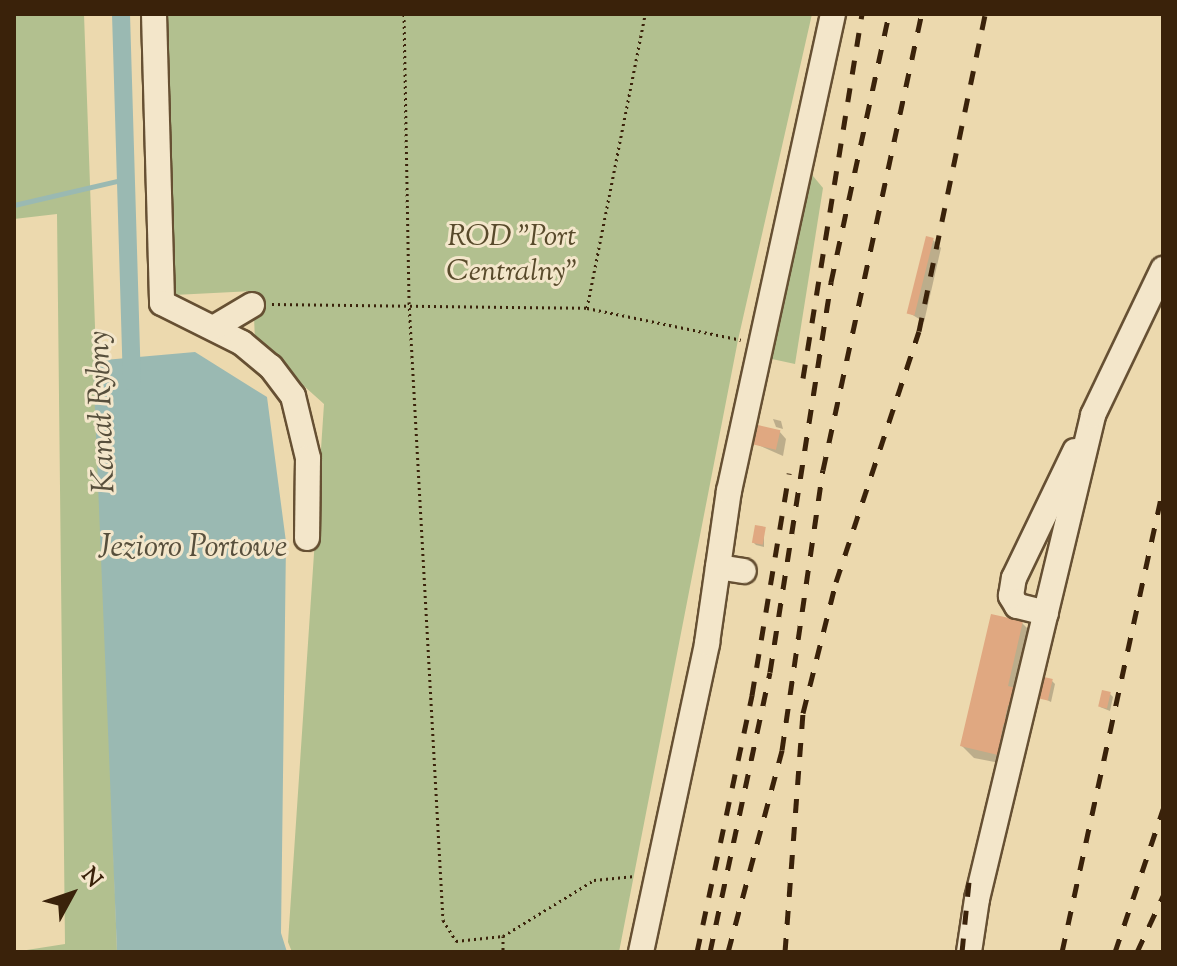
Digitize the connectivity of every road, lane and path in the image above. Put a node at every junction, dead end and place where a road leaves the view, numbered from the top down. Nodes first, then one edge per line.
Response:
1 (154, 14) edge
2 (404, 14) edge
3 (645, 14) edge
4 (833, 14) edge
5 (1163, 269) edge
6 (409, 302) junction
7 (252, 305) joint
8 (587, 308) junction
9 (215, 327) junction
10 (738, 340) dead end
11 (1091, 425) junction
12 (307, 538) dead end
13 (718, 567) junction
14 (744, 571) dead end
15 (1046, 613) junction
16 (634, 876) dead end
17 (503, 936) junction
18 (503, 952) edge
19 (641, 952) edge
20 (969, 952) edge

1 - 9 lane
2 - 6 path
3 - 8 path
4 - 13 lane
5 - 11 lane
6 - 7 path
6 - 8 path
6 - 17 path
7 - 9 lane
8 - 10 path
9 - 12 lane
11 - 15 lane
11 - 15 lane
13 - 14 lane
13 - 19 lane
15 - 20 lane
16 - 17 path
17 - 18 path

